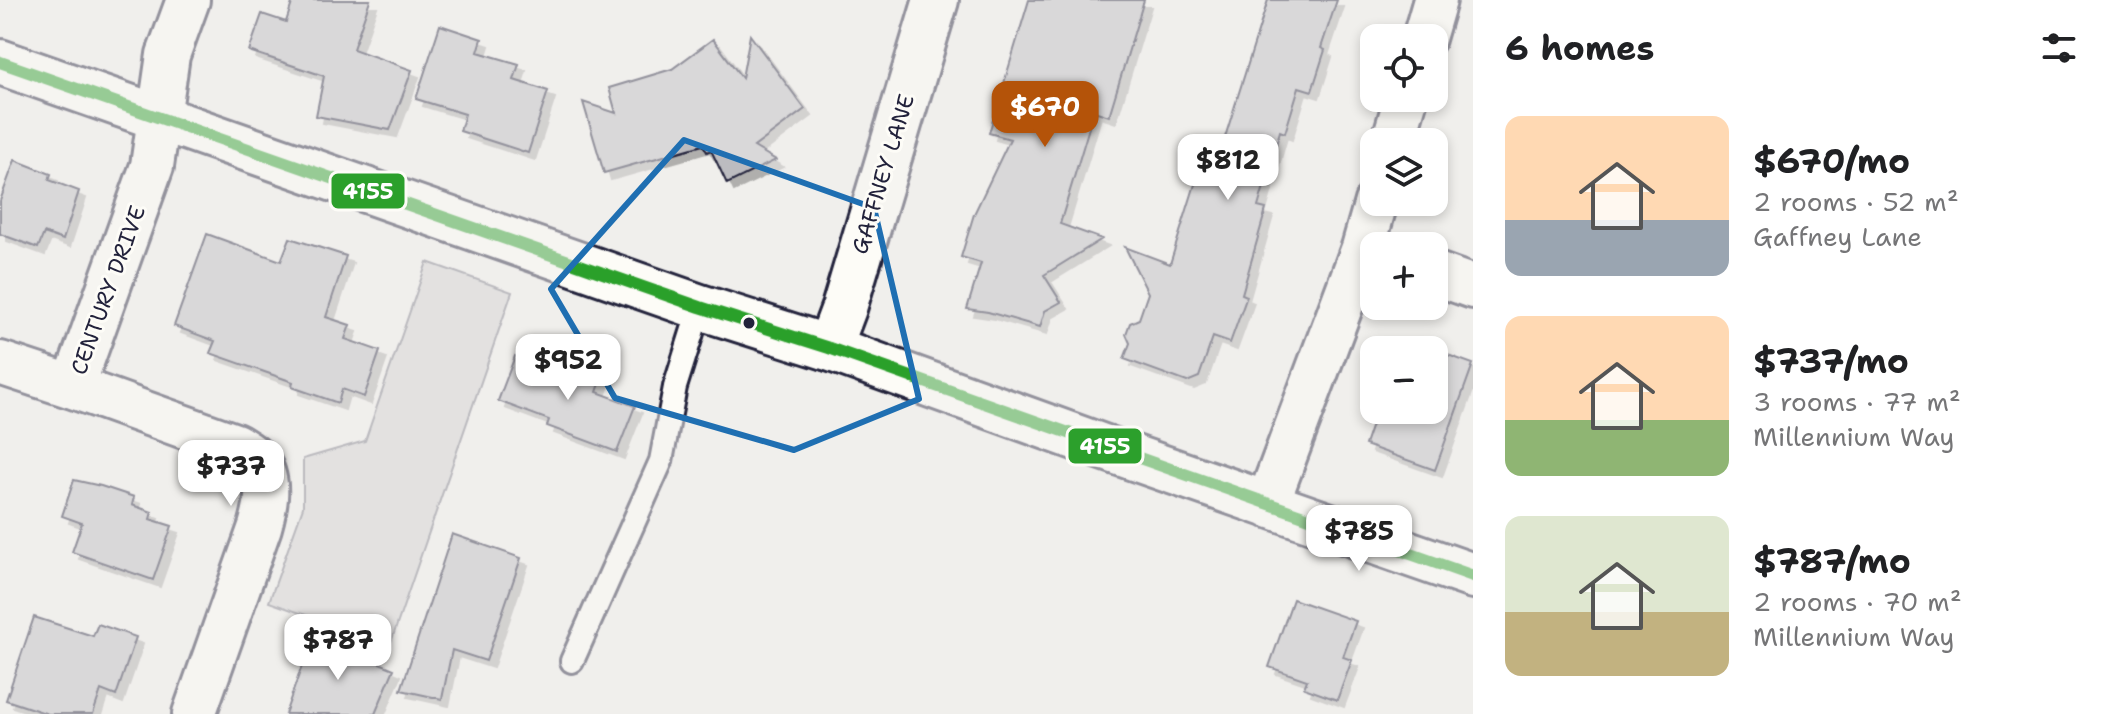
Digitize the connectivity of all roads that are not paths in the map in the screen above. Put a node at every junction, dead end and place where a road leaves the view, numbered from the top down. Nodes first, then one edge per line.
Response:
1 (188, 0) edge
2 (936, 0) edge
3 (1435, 0) edge
4 (1428, 24) edge
5 (0, 62) edge
6 (159, 118) junction
7 (1360, 270) edge
8 (1448, 278) edge
9 (1473, 287) edge
10 (700, 307) junction
11 (829, 348) junction
12 (0, 363) edge
13 (73, 387) junction
14 (1267, 505) junction
15 (1473, 576) edge
16 (572, 661) dead end
17 (194, 714) edge

1 - 6 street, CENTURY DRIVE
2 - 11 main road, GAFFNEY LANE
3 - 4 street
5 - 6 main road
6 - 10 main road
6 - 13 street, CENTURY DRIVE
7 - 14 street
8 - 9 street
10 - 11 main road
10 - 16 lane
11 - 14 main road
12 - 13 street, CENTURY DRIVE
13 - 17 street
14 - 15 main road

